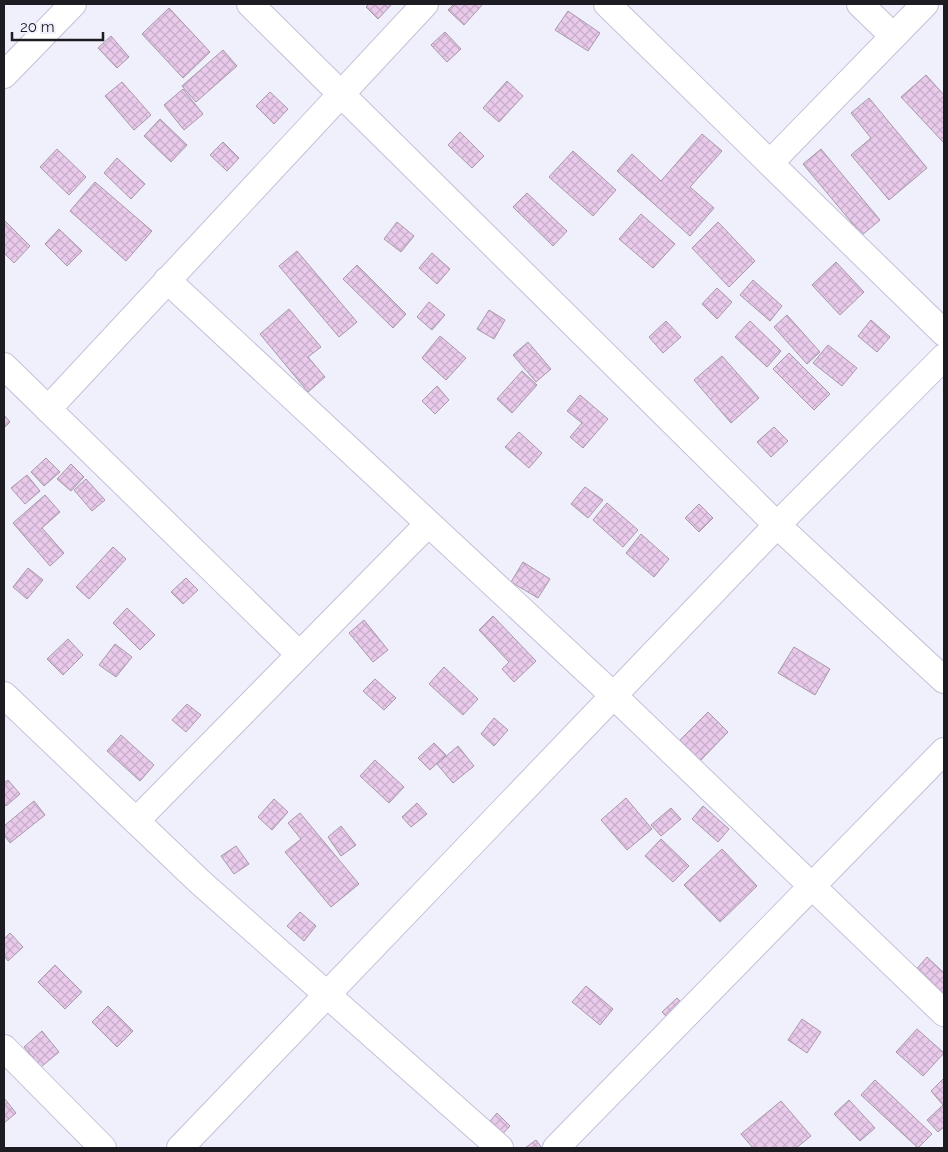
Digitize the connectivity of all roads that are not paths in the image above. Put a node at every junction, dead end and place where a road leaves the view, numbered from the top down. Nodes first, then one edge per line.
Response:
1 (73, 4) edge
2 (250, 4) edge
3 (425, 4) edge
4 (607, 4) edge
5 (860, 4) edge
6 (925, 4) edge
7 (893, 36) junction
8 (4, 75) edge
9 (341, 94) junction
10 (770, 163) junction
11 (167, 280) junction
12 (944, 333) edge
13 (944, 358) edge
14 (4, 366) edge
15 (48, 409) junction
16 (428, 524) junction
17 (777, 525) junction
18 (299, 654) junction
19 (944, 680) edge
20 (4, 695) edge
21 (614, 696) junction
22 (944, 752) edge
23 (136, 821) junction
24 (812, 887) junction
25 (328, 996) junction
26 (944, 1013) edge
27 (4, 1048) edge
28 (102, 1148) edge
29 (180, 1148) edge
30 (500, 1148) edge
31 (556, 1148) edge

1 - 8 street
2 - 9 street
3 - 9 street
4 - 10 street
5 - 7 street
6 - 7 street
7 - 10 street
9 - 11 street
9 - 17 street
10 - 12 street
11 - 15 street
11 - 16 street
13 - 17 street
14 - 15 street
15 - 18 street
16 - 18 street
16 - 21 street
17 - 19 street
17 - 21 street
18 - 23 street
20 - 23 street
21 - 24 street
21 - 25 street
22 - 24 street
23 - 25 street
24 - 26 street
24 - 31 street
25 - 29 street
25 - 30 street
27 - 28 street

